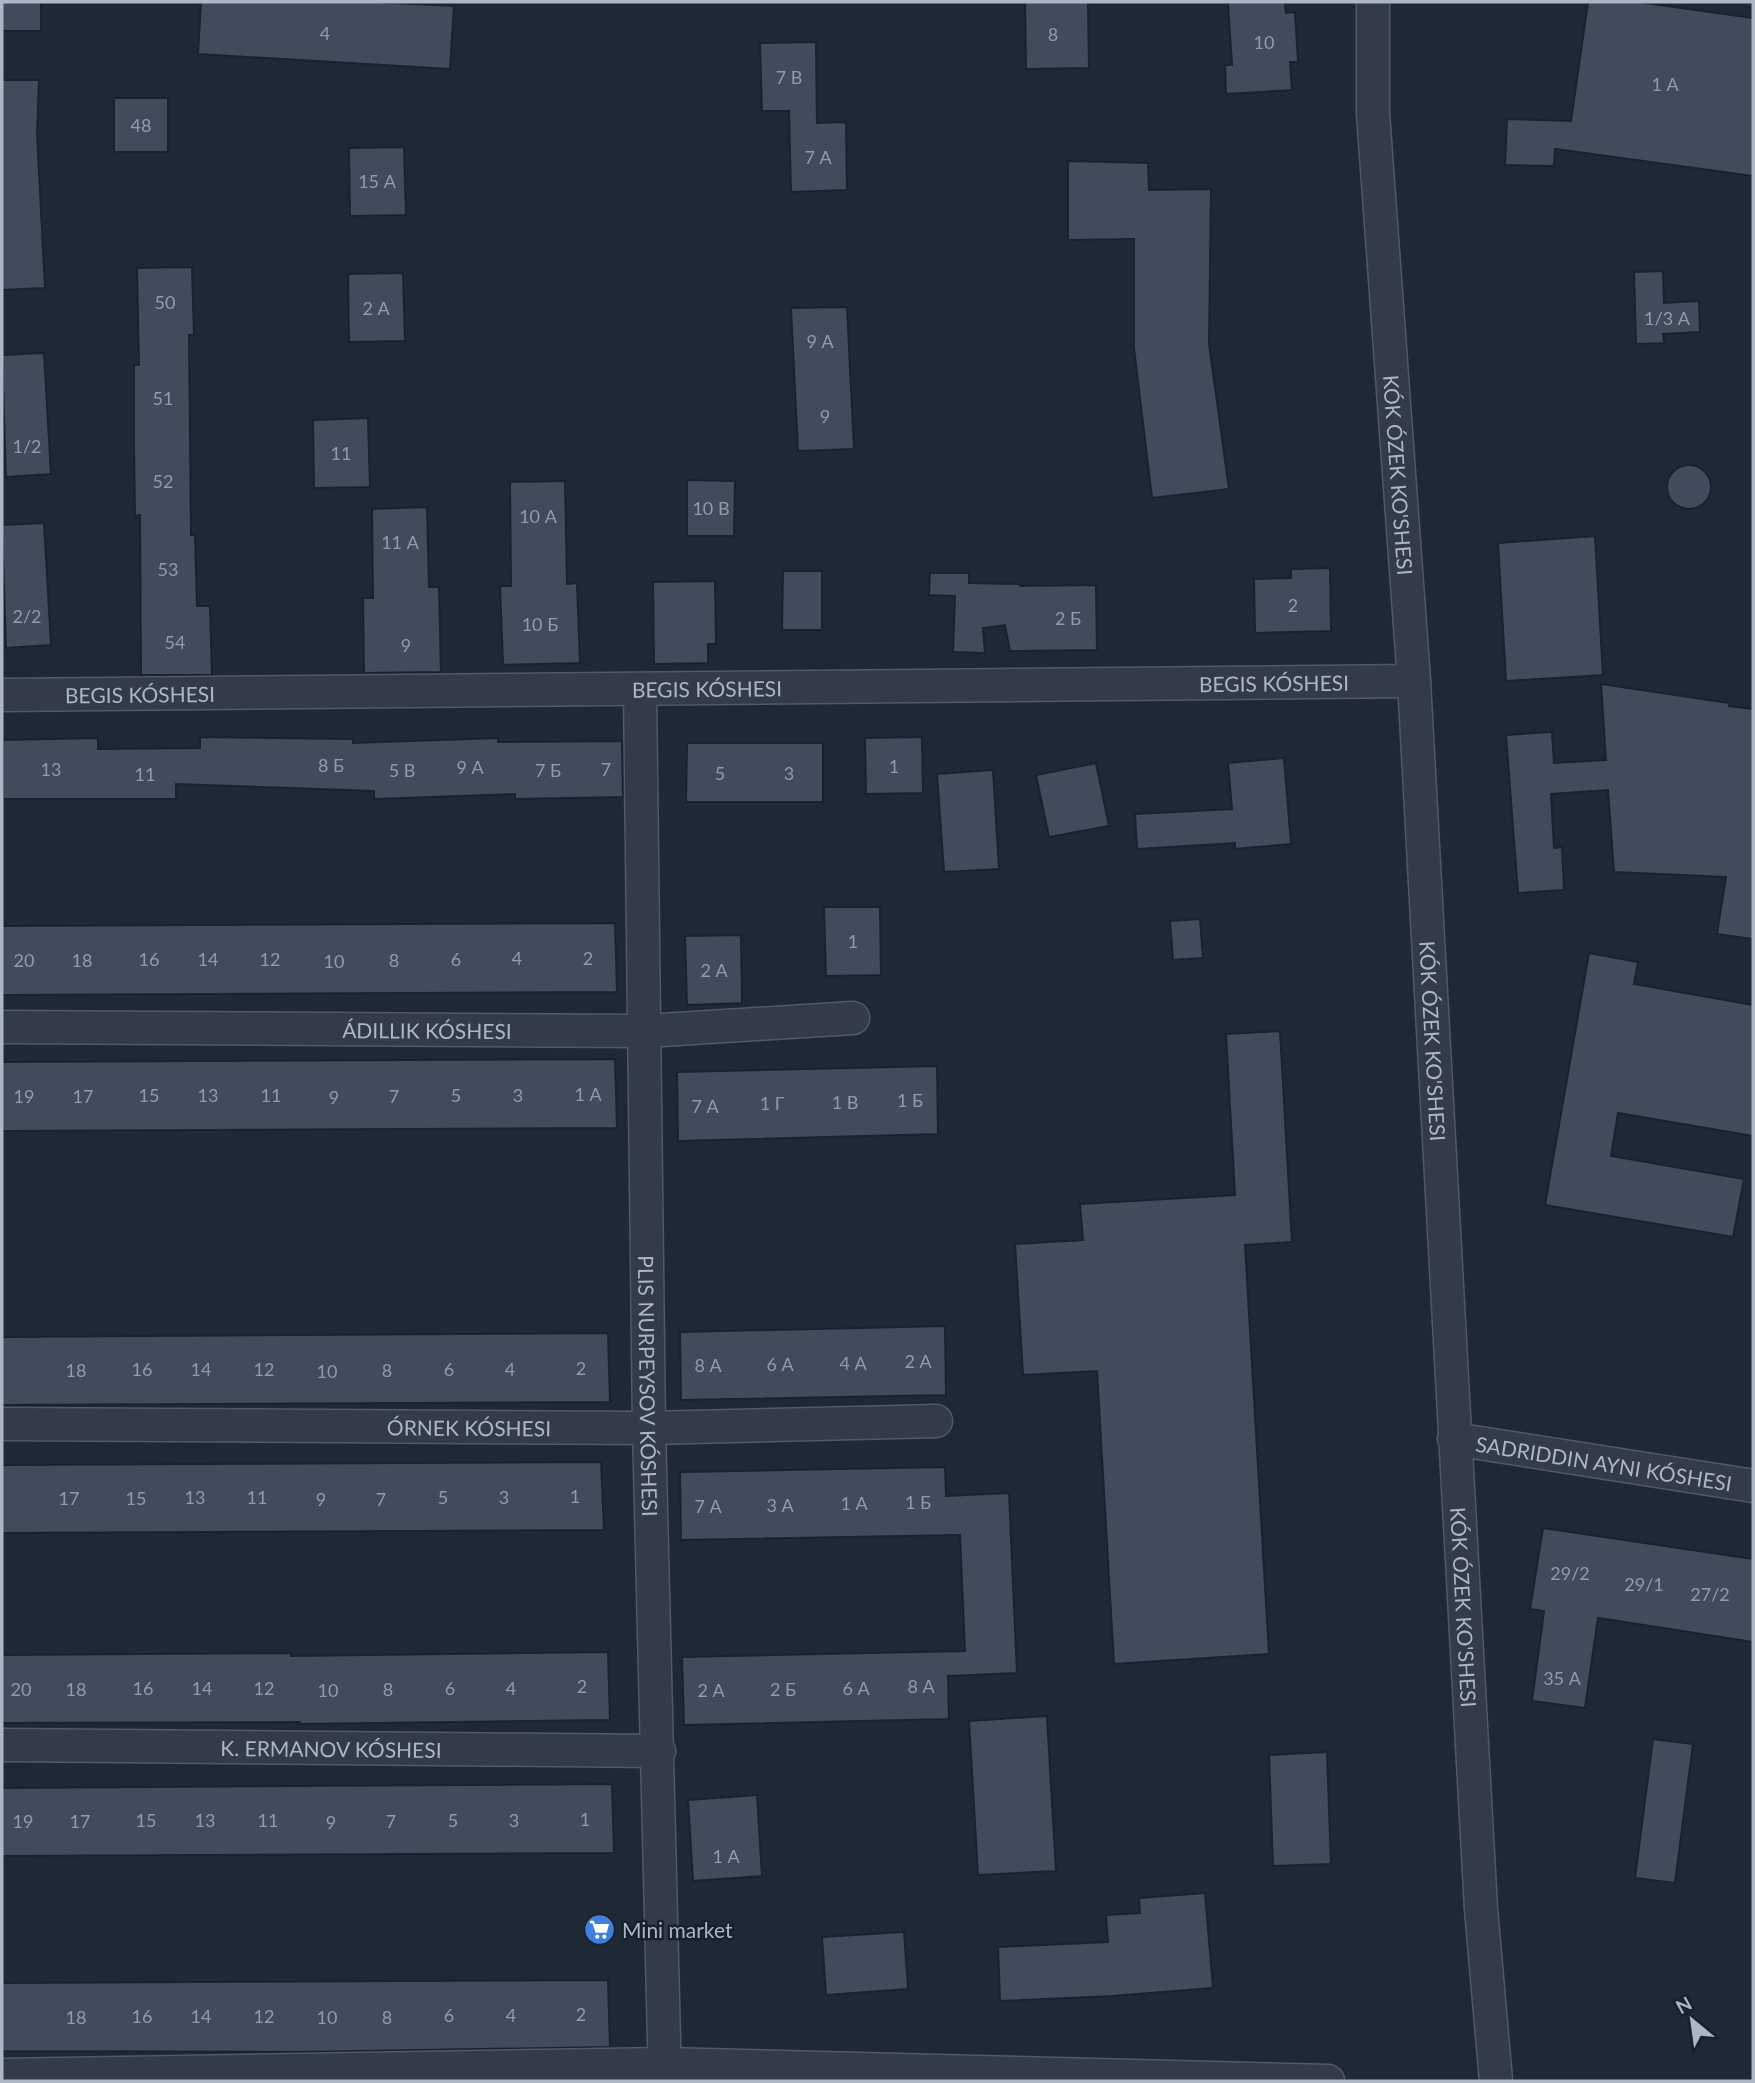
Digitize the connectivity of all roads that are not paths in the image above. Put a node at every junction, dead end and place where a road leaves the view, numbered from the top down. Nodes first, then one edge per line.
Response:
1 (1373, 2) edge
2 (1414, 681) junction
3 (640, 690) junction
4 (2, 695) edge
5 (853, 1018) dead end
6 (2, 1027) edge
7 (646, 1031) junction
8 (936, 1421) dead end
9 (2, 1424) edge
10 (649, 1428) junction
11 (1454, 1439) junction
12 (1753, 1486) edge
13 (2, 1745) edge
14 (659, 1751) junction
15 (665, 2073) edge
16 (2, 2075) edge
17 (1328, 2081) edge
18 (1496, 2081) edge

1 - 2 street, KÓK ÓZEK KO'SHESI
2 - 3 street, BEGIS KÓSHESI
2 - 11 street, KÓK ÓZEK KO'SHESI
3 - 4 street, BEGIS KÓSHESI
3 - 7 street, PLIS NURPEYSOV KÓSHESI
5 - 7 street, ÁDILLIK KÓSHESI
6 - 7 street, ÁDILLIK KÓSHESI
7 - 10 street, PLIS NURPEYSOV KÓSHESI
8 - 10 street, ÓRNEK KÓSHESI
9 - 10 street, ÓRNEK KÓSHESI
10 - 14 street, PLIS NURPEYSOV KÓSHESI
11 - 12 street, SADRIDDIN AYNI KÓSHESI
11 - 18 street, KÓK ÓZEK KO'SHESI
13 - 14 street, K. ERMANOV KÓSHESI
14 - 15 street, PLIS NURPEYSOV KÓSHESI
15 - 16 street
15 - 17 street

